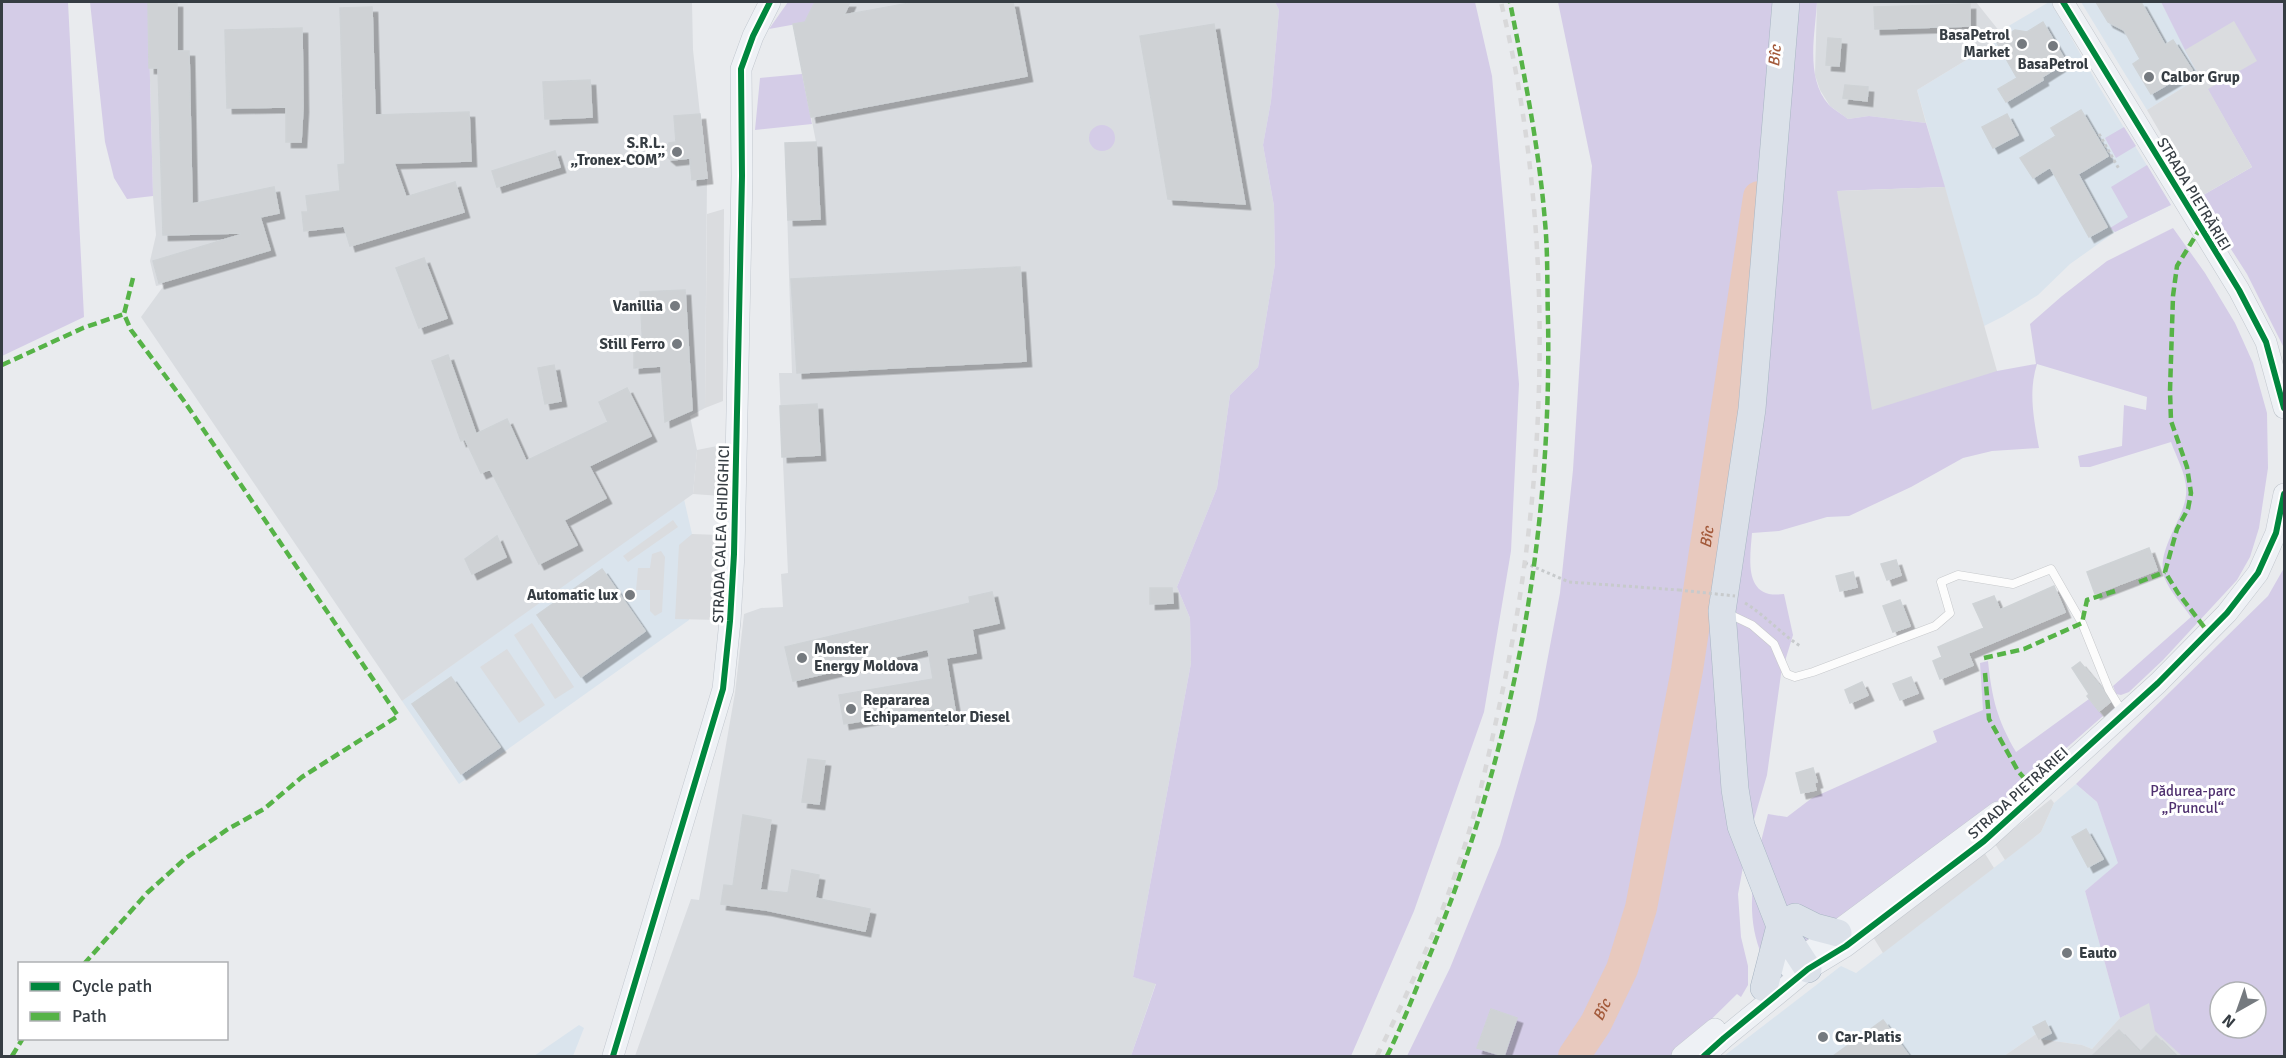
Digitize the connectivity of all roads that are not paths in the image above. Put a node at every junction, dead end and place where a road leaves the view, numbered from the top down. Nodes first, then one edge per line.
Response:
1 (770, 2) edge
2 (1786, 2) edge
3 (2062, 2) edge
4 (2284, 408) edge
5 (2284, 494) edge
6 (1729, 604) junction
7 (2124, 714) junction
8 (2036, 792) junction
9 (1787, 922) junction
10 (1838, 933) junction
11 (1812, 959) junction
12 (1764, 988) junction
13 (613, 1056) edge
14 (1682, 1056) edge
15 (1704, 1056) edge

1 - 13 street, STRADA CALEA GHIDIGHICI
2 - 6 highway
3 - 4 street, STRADA PIETRĂRIEI
5 - 7 street, STRADA PIETRĂRIEI
6 - 7 lane
6 - 9 highway
7 - 8 street, STRADA PIETRĂRIEI
8 - 10 street, STRADA PIETRĂRIEI
8 - 11 street, STRADA PIETRĂRIEI
9 - 10 highway
9 - 11 highway
9 - 12 highway
10 - 11 street, STRADA PIETRĂRIEI
11 - 12 street, STRADA PIETRĂRIEI
11 - 15 street, STRADA PIETRĂRIEI
12 - 14 street, STRADA PIETRĂRIEI

